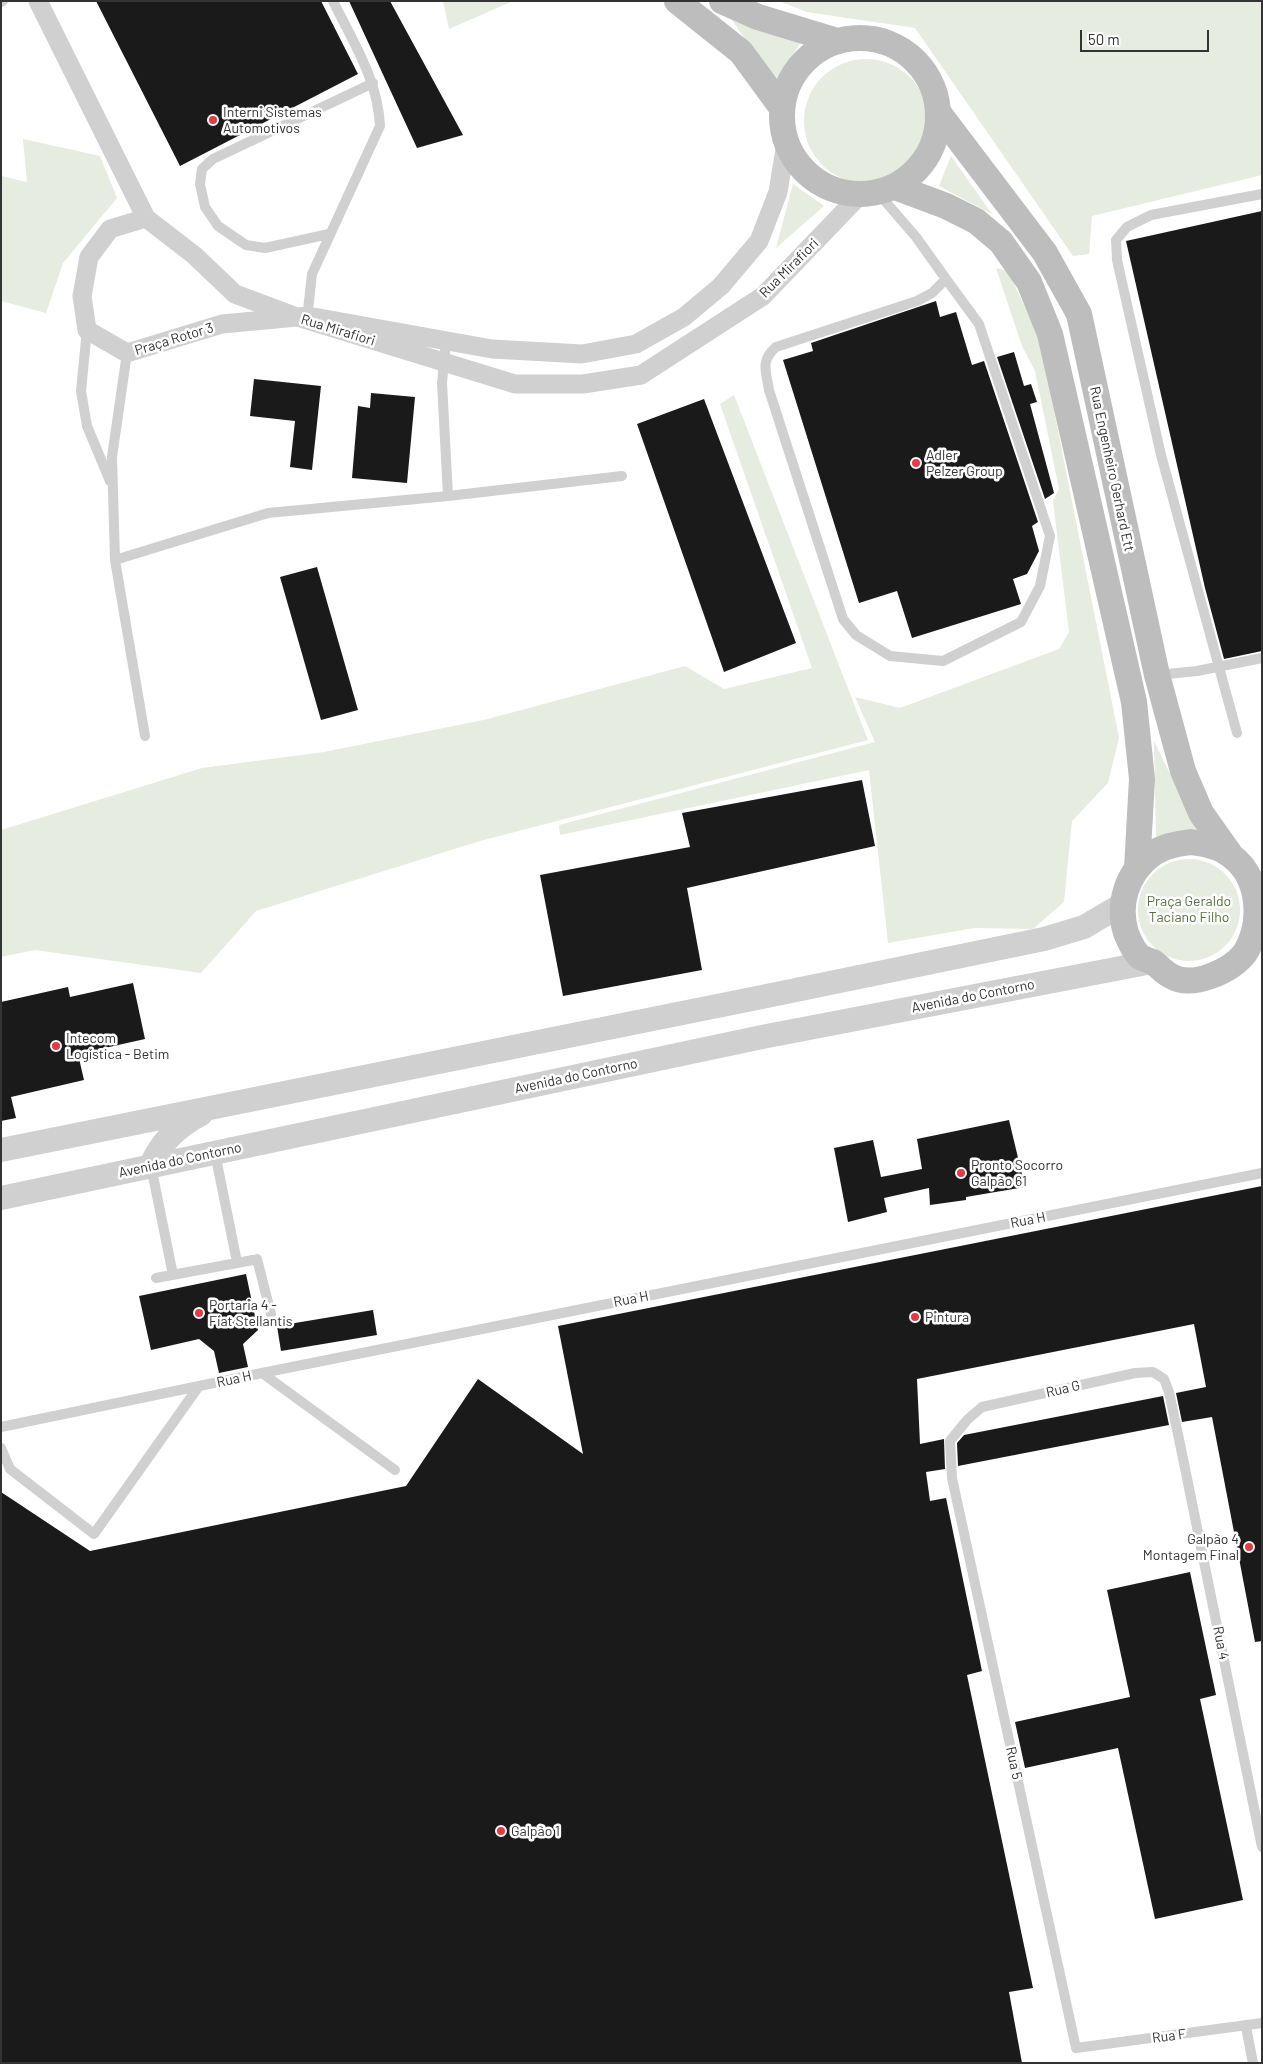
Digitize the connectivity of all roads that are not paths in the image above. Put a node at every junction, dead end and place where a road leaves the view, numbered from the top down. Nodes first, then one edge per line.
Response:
1 (38, 1) edge
2 (333, 1) edge
3 (678, 1) edge
4 (722, 1) edge
5 (837, 41) junction
6 (373, 83) junction
7 (782, 108) junction
8 (938, 112) junction
9 (786, 143) junction
10 (878, 191) junction
11 (1262, 194) edge
12 (146, 218) junction
13 (329, 234) junction
14 (946, 279) junction
15 (303, 317) junction
16 (87, 330) junction
17 (446, 340) junction
18 (126, 353) junction
19 (443, 362) junction
20 (622, 476) dead end
21 (113, 489) junction
22 (448, 496) junction
23 (115, 560) junction
24 (1262, 658) edge
25 (1218, 667) junction
26 (1157, 675) junction
27 (1237, 733) dead end
28 (145, 736) dead end
29 (1230, 854) junction
30 (1138, 868) junction
31 (1256, 879) edge
32 (1123, 904) junction
33 (1254, 951) edge
34 (1152, 962) junction
35 (213, 1108) junction
36 (1, 1150) edge
37 (214, 1153) junction
38 (151, 1166) junction
39 (1262, 1173) edge
40 (1, 1198) edge
41 (237, 1262) junction
42 (173, 1275) junction
43 (156, 1278) dead end
44 (271, 1314) dead end
45 (262, 1373) junction
46 (199, 1386) junction
47 (1, 1427) edge
48 (1179, 1439) joint
49 (2, 1452) edge
50 (395, 1470) dead end
51 (952, 1478) joint
52 (1262, 1847) edge
53 (1262, 2023) edge
54 (1246, 2026) junction
55 (1076, 2048) joint
56 (1253, 2063) edge

1 - 12 street
2 - 6 lane
3 - 7 main road
4 - 5 main road
5 - 7 main road
5 - 8 main road
6 - 13 lane
6 - 13 lane
7 - 9 main road
8 - 10 main road
8 - 26 main road, Rua Engenheiro Gerhard Ett
9 - 10 main road
9 - 17 street, Rua Mirafiori
10 - 14 lane
10 - 19 street, Rua Mirafiori
10 - 30 main road
11 - 25 lane
12 - 15 street
12 - 16 street
13 - 15 lane
14 - 14 lane
15 - 17 street, Rua Mirafiori
15 - 18 street, Praça Rotor 3
15 - 19 street, Rua Mirafiori
16 - 18 street, Praça Rotor 3
16 - 21 lane
17 - 19 lane
18 - 21 lane
19 - 22 lane
20 - 22 lane
21 - 23 lane
22 - 23 lane
23 - 28 lane
24 - 25 lane
25 - 26 lane
25 - 27 lane
26 - 29 main road, Rua Engenheiro Gerhard Ett
29 - 30 main road
29 - 31 main road
30 - 32 main road
31 - 33 main road
32 - 34 main road
32 - 35 street
33 - 34 main road
34 - 37 street, Avenida do Contorno
35 - 36 street
35 - 38 street
37 - 38 street, Avenida do Contorno
37 - 41 lane
38 - 40 street, Avenida do Contorno
38 - 42 lane
39 - 45 lane, Rua H
41 - 42 lane
41 - 44 lane
42 - 43 lane
45 - 46 lane, Rua H
45 - 50 lane
46 - 47 lane, Rua H
46 - 49 lane
48 - 51 lane, Rua G
48 - 52 lane, Rua 4
51 - 55 lane, Rua 5
53 - 54 lane, Rua F
54 - 55 lane, Rua F
54 - 56 lane

